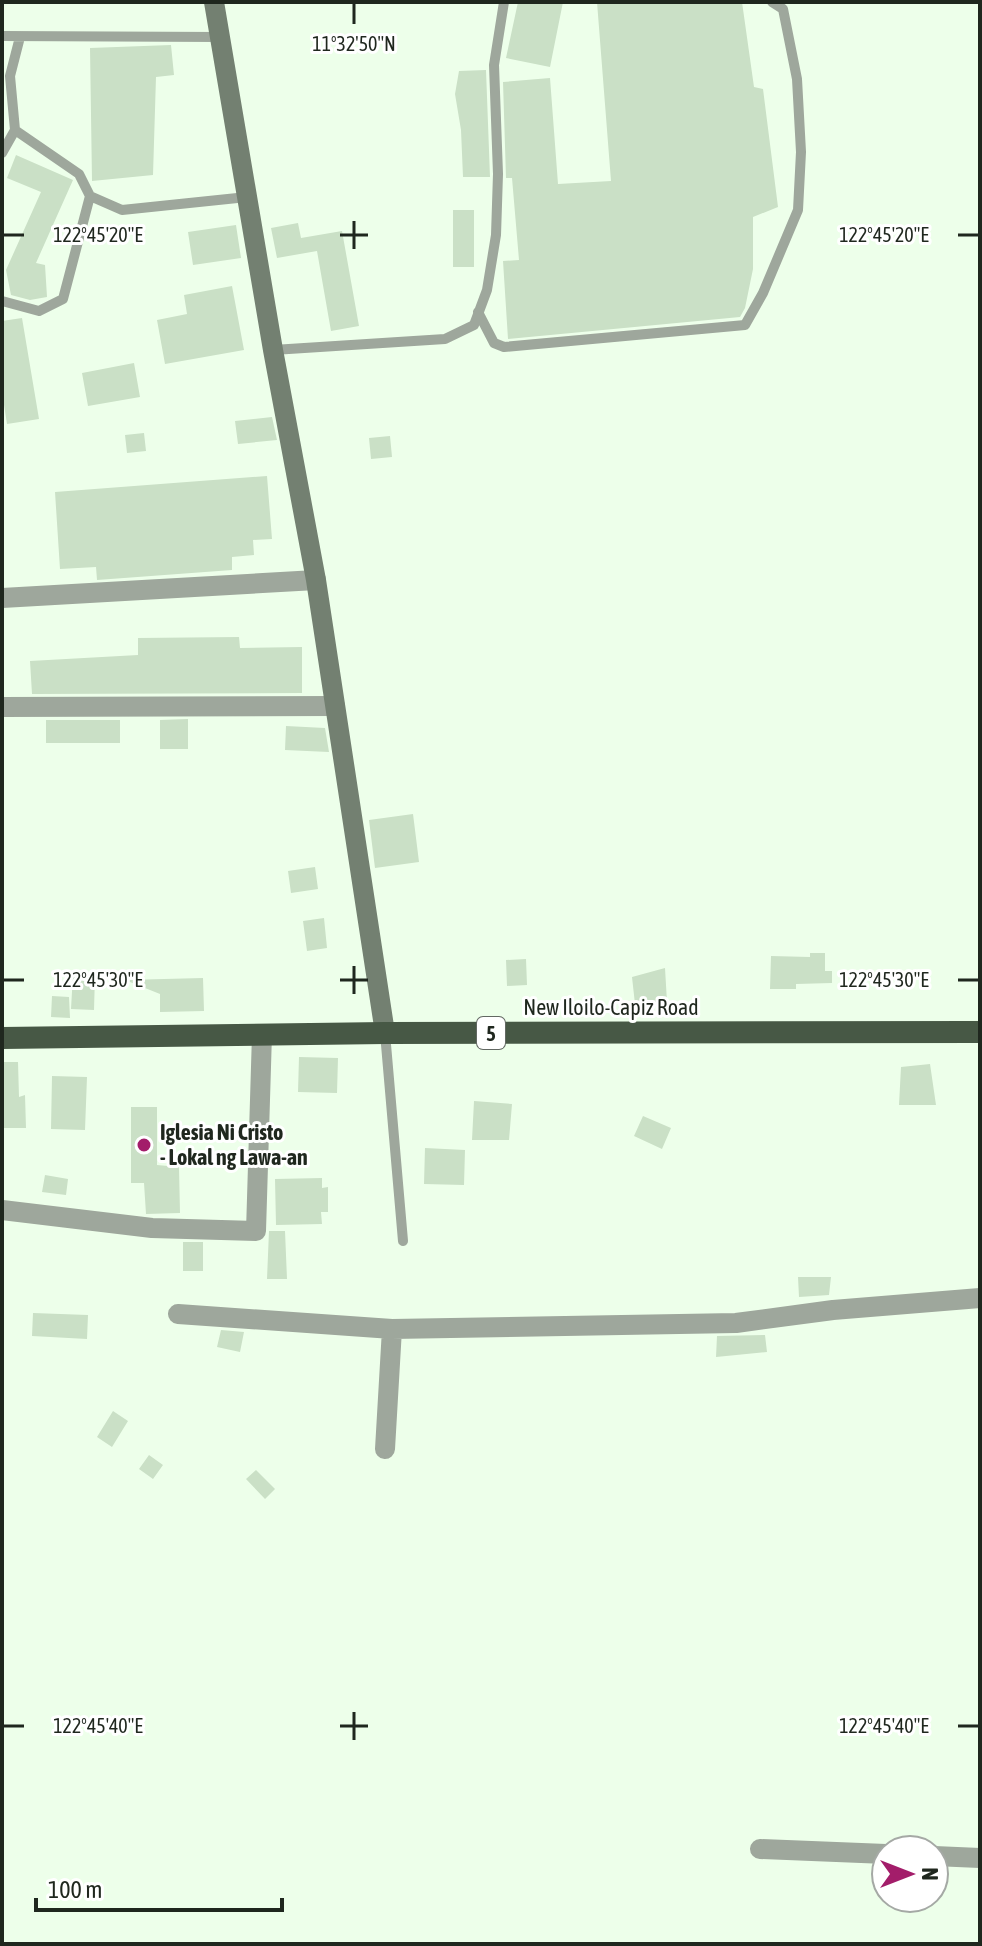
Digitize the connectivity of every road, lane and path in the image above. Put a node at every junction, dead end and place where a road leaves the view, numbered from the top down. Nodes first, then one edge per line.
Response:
1 (214, 2) edge
2 (504, 2) edge
3 (772, 2) edge
4 (2, 36) edge
5 (20, 37) junction
6 (220, 37) junction
7 (15, 130) junction
8 (2, 153) edge
9 (90, 196) junction
10 (247, 197) junction
11 (2, 301) edge
12 (478, 312) junction
13 (273, 350) junction
14 (316, 580) junction
15 (2, 598) edge
16 (335, 706) junction
17 (2, 707) edge
18 (980, 1032) edge
19 (385, 1033) junction
20 (262, 1034) junction
21 (2, 1038) edge
22 (2, 1210) edge
23 (403, 1241) dead end
24 (980, 1298) edge
25 (178, 1314) dead end
26 (392, 1329) junction
27 (385, 1449) dead end
28 (760, 1849) dead end
29 (870, 1853) edge
30 (950, 1857) edge
31 (980, 1858) edge

1 - 6 main road
2 - 12 lane
3 - 12 lane
4 - 5 lane
5 - 6 lane
5 - 7 lane
6 - 10 main road
7 - 8 lane
7 - 9 lane
9 - 10 lane
9 - 11 lane
10 - 13 main road
12 - 13 lane
13 - 14 main road
14 - 15 street
14 - 16 main road
16 - 17 street
16 - 19 main road
18 - 19 highway, New Iloilo-Capiz Road / 5
19 - 20 highway, New Iloilo-Capiz Road / 5
19 - 23 lane
20 - 21 highway, New Iloilo-Capiz Road / 5
20 - 22 street
24 - 26 street
25 - 26 street
26 - 27 street
28 - 29 street
30 - 31 street

